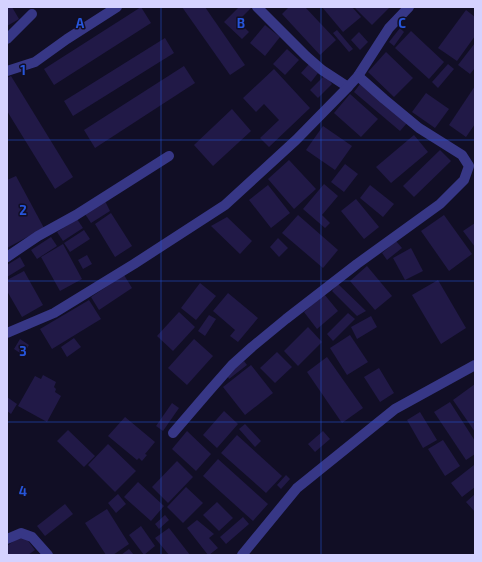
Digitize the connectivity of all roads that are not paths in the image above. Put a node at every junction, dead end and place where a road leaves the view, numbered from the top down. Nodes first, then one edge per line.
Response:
1 (117, 7) edge
2 (257, 7) edge
3 (409, 7) edge
4 (32, 14) dead end
5 (7, 39) edge
6 (7, 71) edge
7 (358, 76) junction
8 (348, 87) junction
9 (169, 156) dead end
10 (472, 167) edge
11 (7, 257) edge
12 (7, 333) edge
13 (475, 365) edge
14 (173, 433) dead end
15 (7, 539) edge
16 (246, 554) edge
17 (48, 555) edge

1 - 6 street
2 - 8 street
3 - 7 street
4 - 5 street
7 - 8 street
7 - 10 street
8 - 12 street
9 - 11 street
10 - 14 street
13 - 16 street
15 - 17 street

